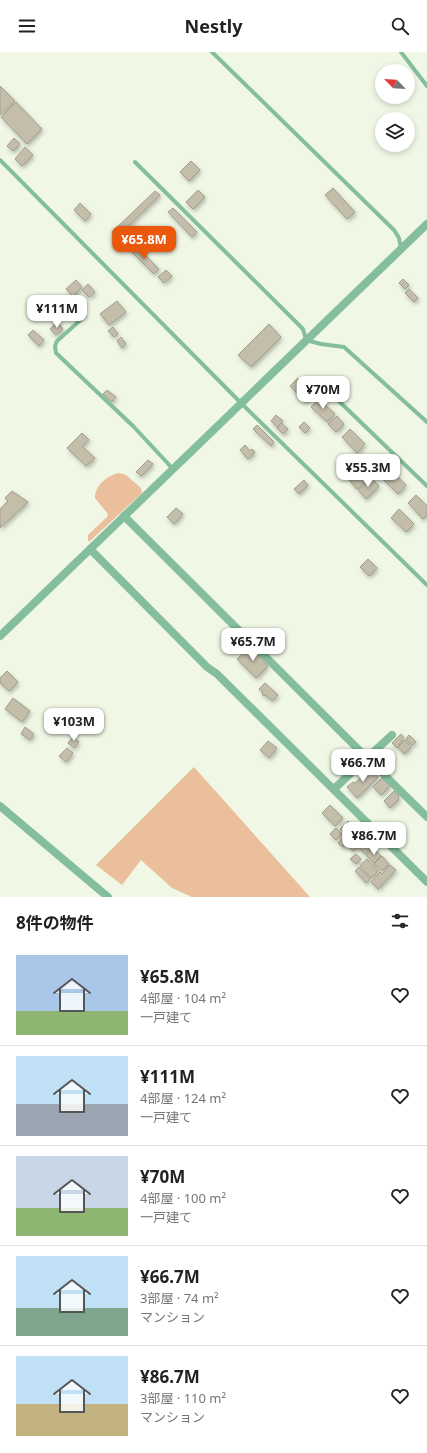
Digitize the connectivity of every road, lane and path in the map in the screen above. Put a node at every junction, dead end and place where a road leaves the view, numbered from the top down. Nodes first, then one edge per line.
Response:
1 (212, 52) edge
2 (401, 52) edge
3 (427, 86) edge
4 (0, 160) edge
5 (135, 162) dead end
6 (427, 224) edge
7 (401, 249) junction
8 (85, 316) dead end
9 (306, 340) junction
10 (316, 379) dead end
11 (241, 403) junction
12 (427, 422) edge
13 (173, 469) junction
14 (427, 486) edge
15 (124, 516) junction
16 (90, 549) junction
17 (427, 585) edge
18 (0, 636) edge
19 (392, 735) dead end
20 (367, 758) junction
21 (334, 789) junction
22 (0, 806) edge
23 (427, 817) edge
24 (427, 882) edge
25 (108, 897) edge

1 - 7 lane
2 - 3 lane
4 - 11 lane
5 - 9 lane
6 - 7 street
7 - 9 street
8 - 13 lane
9 - 11 street
9 - 12 lane
10 - 14 lane
11 - 13 street
11 - 17 lane
13 - 15 street
15 - 16 street
15 - 20 street
16 - 18 street
16 - 21 street
19 - 20 street
20 - 21 street
20 - 23 street
21 - 24 street
22 - 25 street

